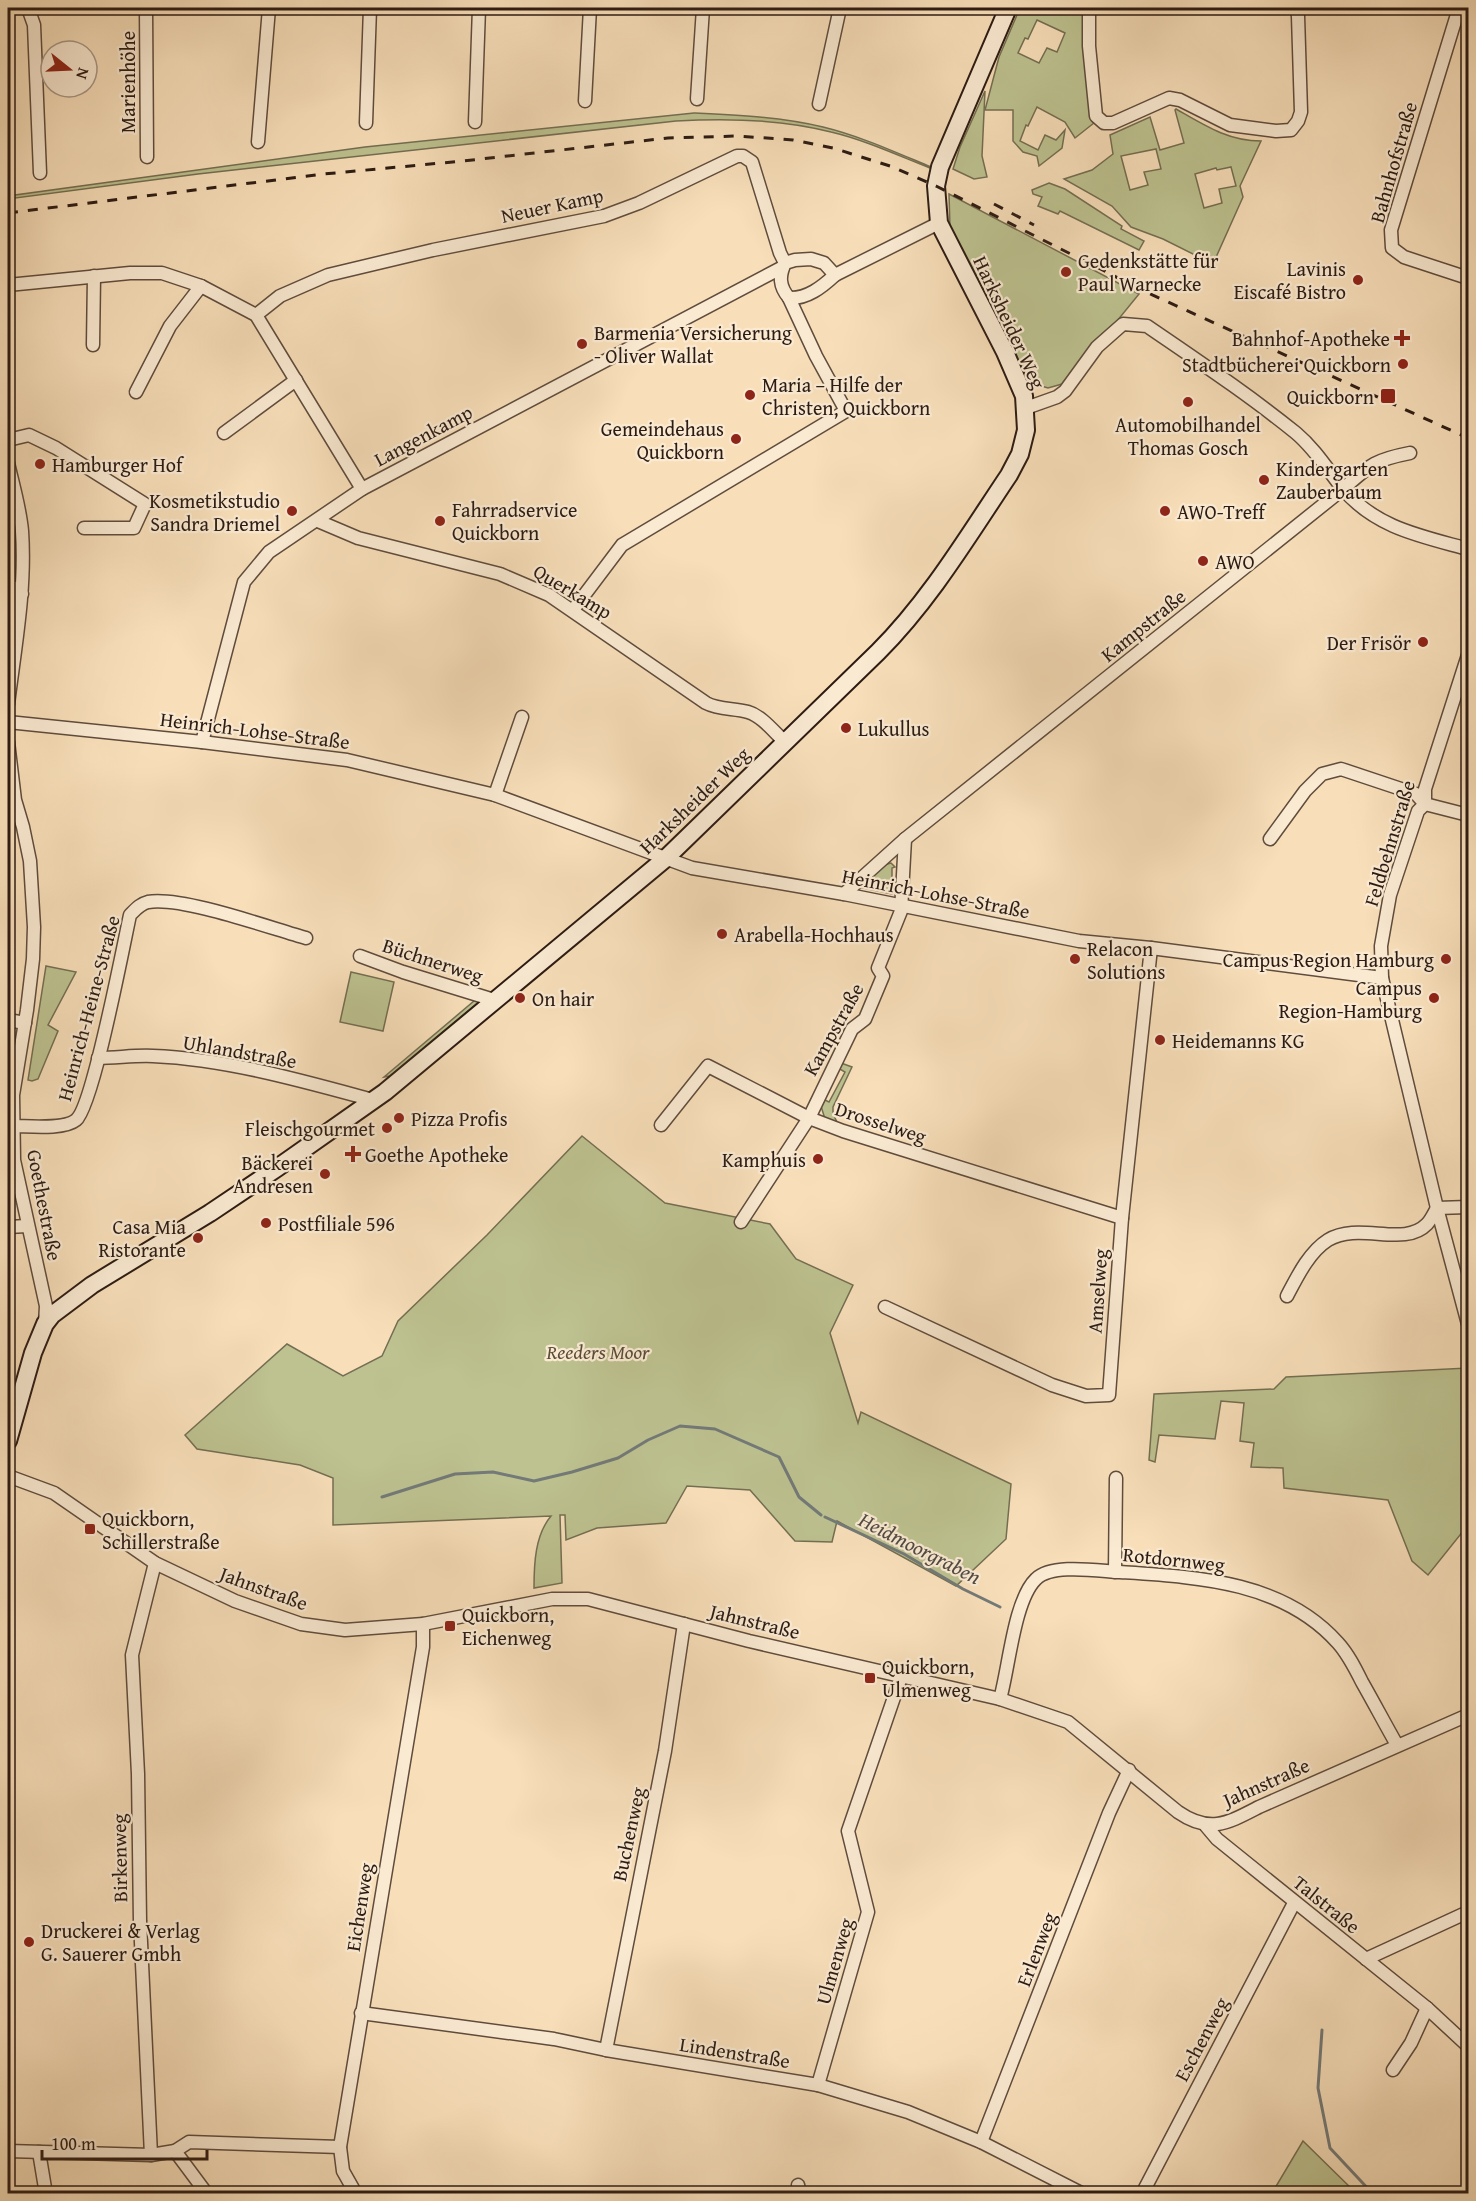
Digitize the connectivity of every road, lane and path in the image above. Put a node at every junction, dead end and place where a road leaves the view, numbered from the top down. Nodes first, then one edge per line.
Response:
1 (28, 8) edge
2 (146, 8) edge
3 (268, 8) edge
4 (370, 8) edge
5 (479, 8) edge
6 (590, 8) edge
7 (703, 8) edge
8 (840, 8) edge
9 (1008, 8) edge
10 (1089, 8) edge
11 (1296, 8) edge
12 (1459, 8) edge
13 (698, 99) dead end
14 (585, 101) dead end
15 (819, 104) dead end
16 (475, 122) dead end
17 (366, 123) dead end
18 (258, 142) dead end
19 (147, 157) dead end
20 (40, 173) dead end
21 (939, 223) junction
22 (784, 265) junction
23 (835, 275) junction
24 (94, 276) junction
25 (1468, 278) edge
26 (8, 285) edge
27 (201, 286) junction
28 (789, 298) junction
29 (256, 315) junction
30 (93, 345) dead end
31 (296, 380) junction
32 (136, 392) dead end
33 (1026, 408) junction
34 (224, 433) dead end
35 (8, 440) edge
36 (1410, 453) dead end
37 (8, 463) edge
38 (362, 489) junction
39 (1343, 489) junction
40 (318, 521) junction
41 (84, 528) dead end
42 (1468, 549) edge
43 (8, 584) edge
44 (22, 594) junction
45 (573, 610) junction
46 (1468, 655) edge
47 (8, 704) edge
48 (522, 717) dead end
49 (8, 722) edge
50 (8, 742) edge
51 (202, 742) junction
52 (785, 742) junction
53 (495, 795) junction
54 (1425, 804) junction
55 (1468, 815) edge
56 (904, 839) junction
57 (1270, 839) dead end
58 (664, 859) junction
59 (844, 894) junction
60 (899, 905) junction
61 (306, 938) dead end
62 (1151, 948) junction
63 (360, 956) dead end
64 (1382, 978) junction
65 (494, 1000) junction
66 (8, 1020) edge
67 (25, 1023) junction
68 (99, 1058) junction
69 (373, 1100) junction
70 (809, 1118) junction
71 (661, 1125) dead end
72 (13, 1126) junction
73 (1468, 1207) edge
74 (1437, 1208) junction
75 (1122, 1218) junction
76 (741, 1222) dead end
77 (27, 1226) junction
78 (8, 1227) edge
79 (1287, 1296) dead end
80 (885, 1307) dead end
81 (45, 1324) junction
82 (1468, 1324) edge
83 (8, 1441) edge
84 (8, 1476) edge
85 (1116, 1478) dead end
86 (155, 1563) junction
87 (1115, 1572) junction
88 (423, 1624) junction
89 (684, 1624) junction
90 (901, 1677) junction
91 (1000, 1699) junction
92 (1468, 1714) edge
93 (1397, 1745) junction
94 (1128, 1770) junction
95 (1206, 1826) junction
96 (1294, 1903) junction
97 (1468, 1912) edge
98 (1366, 1959) junction
99 (1426, 2008) junction
100 (361, 2013) junction
101 (1468, 2046) edge
102 (606, 2050) junction
103 (1393, 2070) dead end
104 (818, 2085) junction
105 (981, 2142) junction
106 (340, 2147) junction
107 (8, 2151) edge
108 (175, 2151) junction
109 (39, 2152) junction
110 (151, 2156) junction
111 (46, 2193) edge
112 (207, 2193) edge
113 (356, 2193) edge
114 (1083, 2193) edge
115 (1142, 2193) edge

1 - 20 street
2 - 19 street, Marienhöhe
3 - 18 street
4 - 17 street
5 - 16 street
6 - 14 street
7 - 13 street
8 - 15 street
9 - 21 main road, Harksheider Weg
10 - 11 street
12 - 25 street, Bahnhofstraße
21 - 23 street
21 - 33 main road, Harksheider Weg
22 - 23 street, Langenkamp
22 - 28 street
22 - 29 street, Neuer Kamp
22 - 38 street, Langenkamp
23 - 28 street
24 - 26 street
24 - 27 street
24 - 30 street
27 - 29 street
27 - 32 street
28 - 45 street
29 - 31 street
31 - 34 street
31 - 38 street
33 - 39 street
33 - 52 main road, Harksheider Weg
35 - 41 street
36 - 39 street, Kampstraße
37 - 44 street
38 - 40 street, Langenkamp
39 - 42 street
39 - 56 street, Kampstraße
40 - 45 street, Querkamp
40 - 51 street, Langenkamp
43 - 44 street
44 - 47 street
45 - 52 street, Querkamp
46 - 54 street, Feldbehnstraße
48 - 53 street
49 - 51 street, Heinrich-Lohse-Straße
50 - 67 street, Goethestraße
51 - 53 street, Heinrich-Lohse-Straße
52 - 58 main road, Harksheider Weg
53 - 58 street, Heinrich-Lohse-Straße
54 - 55 street
54 - 57 street
54 - 64 street, Feldbehnstraße
56 - 59 street, Kampstraße
56 - 60 street, Kampstraße
58 - 59 street, Heinrich-Lohse-Straße
58 - 65 main road, Harksheider Weg
59 - 60 street, Heinrich-Lohse-Straße
60 - 62 street, Heinrich-Lohse-Straße
60 - 70 street, Kampstraße
61 - 68 street, Heinrich-Heine-Straße
62 - 64 street, Heinrich-Lohse-Straße
62 - 75 street, Amselweg
63 - 65 street, Büchnerweg
64 - 74 street, Feldbehnstraße
65 - 69 main road, Harksheider Weg
66 - 67 street
67 - 72 street, Goethestraße
68 - 69 street, Uhlandstraße
68 - 72 street, Heinrich-Heine-Straße
69 - 81 main road, Harksheider Weg
70 - 71 street, Drosselweg
70 - 75 street, Drosselweg
70 - 76 street, Kampstraße
72 - 77 street, Goethestraße
73 - 74 street
74 - 79 street
74 - 82 street, Feldbehnstraße
75 - 80 street, Amselweg
77 - 78 street
77 - 81 street, Goethestraße
81 - 83 main road, Harksheider Weg
84 - 86 street, Jahnstraße
85 - 87 street
86 - 88 street, Jahnstraße
86 - 110 street, Birkenweg
87 - 91 street, Rotdornweg
87 - 93 street, Rotdornweg
88 - 89 street, Jahnstraße
88 - 100 street, Eichenweg
89 - 90 street, Jahnstraße
89 - 102 street, Buchenweg
90 - 91 street, Jahnstraße
90 - 104 street, Ulmenweg
91 - 94 street, Jahnstraße
92 - 93 street, Jahnstraße
93 - 95 street, Jahnstraße
94 - 95 street, Jahnstraße
94 - 105 street, Erlenweg
95 - 96 street, Talstraße
96 - 98 street, Talstraße
96 - 115 street, Eschenweg
97 - 98 street
98 - 99 street, Talstraße
99 - 101 street, Talstraße
99 - 103 street
100 - 102 street, Lindenstraße
100 - 106 street, Eichenweg
102 - 104 street, Lindenstraße
104 - 105 street, Lindenstraße
105 - 114 street, Lindenstraße
106 - 108 street
106 - 113 street, Eichenweg
107 - 109 street
108 - 110 street
108 - 112 street
109 - 110 street
109 - 111 street

